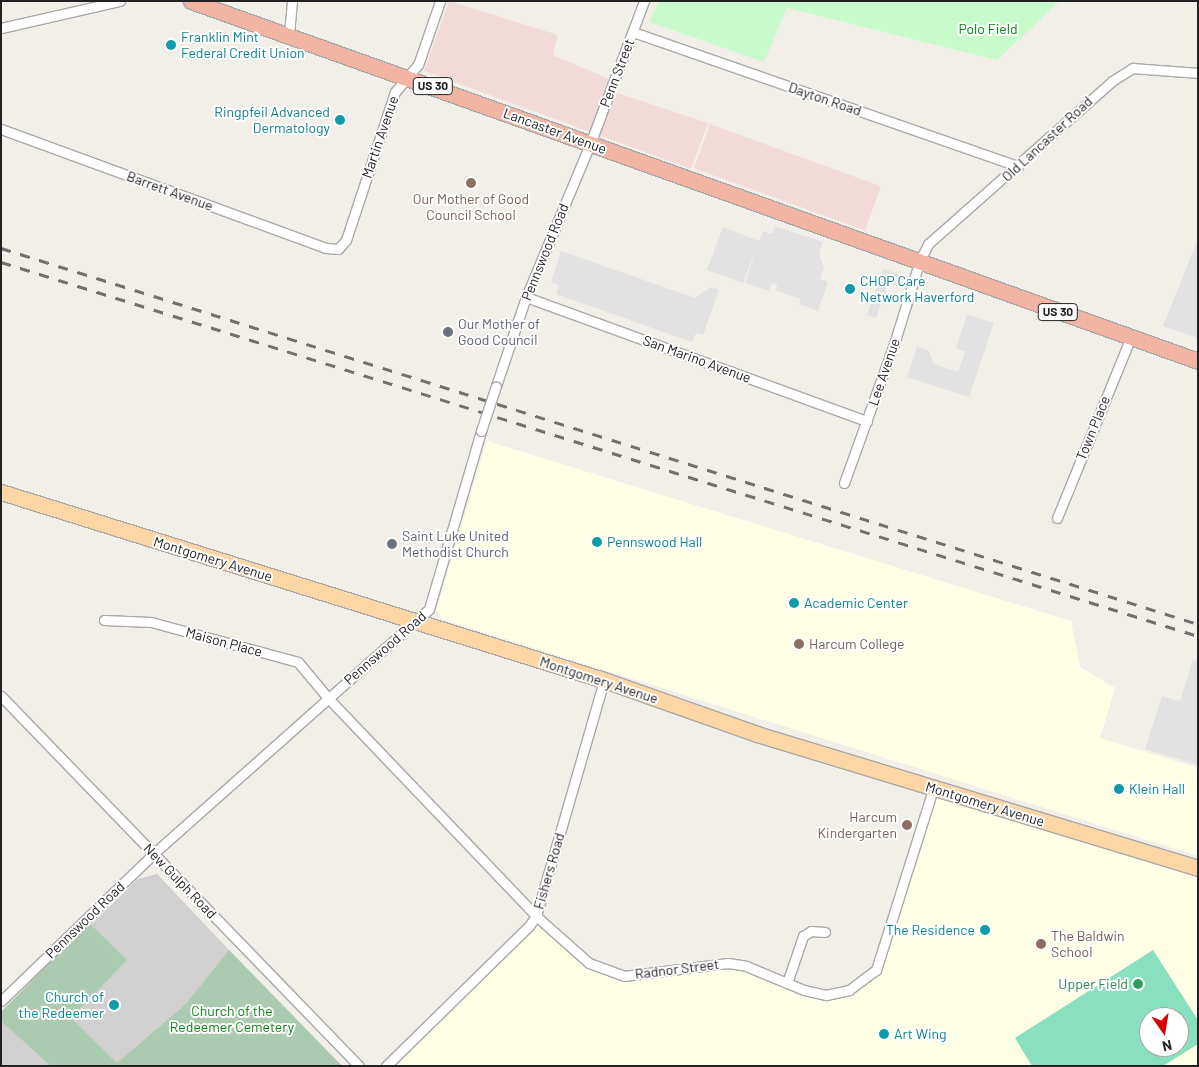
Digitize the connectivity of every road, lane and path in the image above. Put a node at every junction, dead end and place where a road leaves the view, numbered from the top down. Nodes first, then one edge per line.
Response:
1 (120, 1) edge
2 (191, 1) edge
3 (292, 1) edge
4 (440, 1) edge
5 (644, 1) edge
6 (1, 28) edge
7 (633, 32) junction
8 (289, 35) junction
9 (1198, 73) edge
10 (409, 78) junction
11 (1, 130) edge
12 (590, 144) junction
13 (1018, 166) junction
14 (338, 249) joint
15 (920, 260) junction
16 (526, 297) junction
17 (1130, 339) junction
18 (1198, 361) edge
19 (867, 421) junction
20 (844, 483) dead end
21 (1, 492) edge
22 (1057, 518) dead end
23 (104, 620) dead end
24 (412, 622) junction
25 (604, 680) junction
26 (1, 696) edge
27 (328, 698) junction
28 (933, 789) junction
29 (153, 854) junction
30 (1198, 868) edge
31 (536, 916) junction
32 (825, 932) dead end
33 (787, 983) junction
34 (1, 1001) edge
35 (359, 1066) edge
36 (386, 1066) edge

1 - 6 street
2 - 8 highway, Lancaster Avenue / US 30
3 - 8 street
4 - 10 street, Martin Avenue
5 - 7 street, Penn Street
7 - 12 street, Penn Street
7 - 13 street, Dayton Road
8 - 10 highway, Lancaster Avenue / US 30
9 - 13 street, Old Lancaster Road
10 - 12 highway, Lancaster Avenue / US 30
10 - 14 street, Martin Avenue
11 - 14 street, Barrett Avenue
12 - 15 highway, Lancaster Avenue / US 30
12 - 16 street, Pennswood Road
13 - 15 street, Old Lancaster Road
15 - 17 highway, US 30
15 - 19 street, Lee Avenue
16 - 19 street, San Marino Avenue
16 - 24 street, Pennswood Road, bridge
17 - 18 highway, US 30
17 - 22 street, Town Place
19 - 20 street, Lee Avenue
21 - 24 main road, Montgomery Avenue
23 - 27 street, Maison Place
24 - 25 main road, Montgomery Avenue
24 - 27 street, Pennswood Road
25 - 28 main road, Montgomery Avenue
25 - 31 street, Fishers Road
26 - 29 street, New Gulph Road
27 - 29 street, Pennswood Road
27 - 31 street, Radnor Street
28 - 30 main road, Montgomery Avenue
28 - 33 street, Radnor Street
29 - 34 street, Pennswood Road
29 - 35 street, New Gulph Road
31 - 33 street, Radnor Street
31 - 36 street, Fishers Road
32 - 33 street

